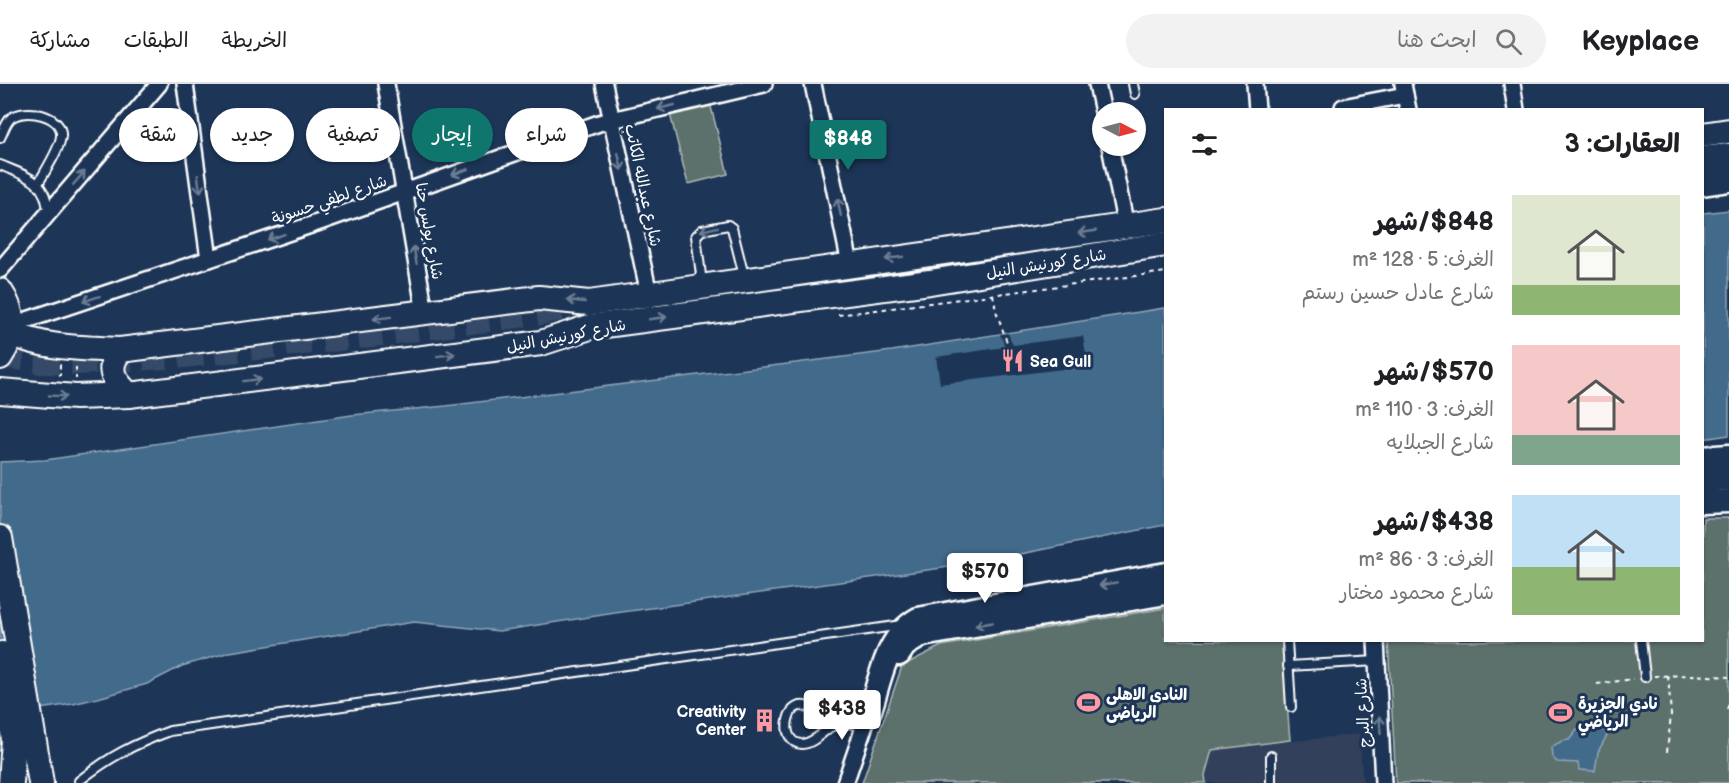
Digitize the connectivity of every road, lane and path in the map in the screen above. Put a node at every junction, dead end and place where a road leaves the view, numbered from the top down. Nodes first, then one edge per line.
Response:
1 (159, 84) edge
2 (185, 84) edge
3 (386, 84) edge
4 (604, 84) edge
5 (764, 84) edge
6 (813, 84) edge
7 (1097, 84) edge
8 (1133, 84) edge
9 (1255, 84) edge
10 (1512, 84) edge
11 (1135, 94) dead end
12 (1405, 96) edge
13 (1101, 102) edge
14 (1343, 106) dead end
15 (1257, 108) edge
16 (1516, 108) edge
17 (611, 120) junction
18 (1729, 131) edge
19 (1704, 135) edge
20 (0, 138) edge
21 (1112, 156) edge
22 (1729, 156) edge
23 (1704, 159) edge
24 (0, 165) edge
25 (1729, 177) edge
26 (1704, 181) edge
27 (38, 184) junction
28 (405, 192) junction
29 (48, 214) junction
30 (1164, 220) edge
31 (1126, 227) junction
32 (1164, 244) edge
33 (209, 259) junction
34 (850, 264) junction
35 (0, 270) edge
36 (745, 281) junction
37 (702, 287) junction
38 (0, 291) edge
39 (649, 294) junction
40 (993, 294) dead end
41 (425, 313) junction
42 (1008, 345) dead end
43 (6, 346) edge
44 (120, 350) junction
45 (59, 355) dead end
46 (60, 384) dead end
47 (0, 391) edge
48 (129, 395) junction
49 (1729, 459) edge
50 (1704, 461) edge
51 (1729, 479) edge
52 (1704, 481) edge
53 (1729, 501) edge
54 (1704, 502) edge
55 (0, 538) edge
56 (1164, 574) edge
57 (1164, 593) edge
58 (909, 624) junction
59 (0, 640) edge
60 (1287, 642) edge
61 (1376, 642) edge
62 (1641, 642) edge
63 (1377, 661) junction
64 (1288, 666) junction
65 (1668, 675) junction
66 (1645, 677) junction
67 (1729, 677) edge
68 (1597, 684) dead end
69 (1729, 704) edge
70 (1291, 707) dead end
71 (1727, 709) dead end
72 (867, 719) junction
73 (830, 727) junction
74 (15, 747) edge
75 (1667, 752) dead end
76 (1272, 756) dead end
77 (79, 781) dead end
78 (11, 783) edge
79 (41, 783) edge
80 (845, 783) edge
81 (1271, 783) edge
82 (1383, 783) edge

29 -> 1 street
2 -> 33 street
3 - 28 street, شارع بولس حنا
4 - 17 street, شارع عبدالله الكاتب
5 -> 17 street, شارع لطفي حسونة
34 -> 6 street
7 - 13 street
8 - 11 lane
9 - 15 street
10 - 16 street
12 - 14 street
17 -> 28 street, شارع لطفي حسونة
17 -> 39 street, شارع عبدالله الكاتب
18 - 19 main road
20 - 27 lane
21 - 31 street
22 - 23 main road
24 - 27 lane
25 - 26 highway
27 - 29 lane
28 -> 33 street, شارع لطفي حسونة
41 -> 28 street, شارع بولس حنا
29 - 35 street
30 - 31 main road, شارع كورنيش النيل
31 -> 34 main road, شارع كورنيش النيل
48 -> 32 main road, شارع كورنيش النيل
33 -> 43 street, شارع لطفي حسونة
34 - 36 main road, شارع كورنيش النيل
36 - 37 main road, شارع كورنيش النيل
36 -> 37 lane
37 - 39 main road, شارع كورنيش النيل
38 - 43 main road
39 -> 41 main road, شارع كورنيش النيل
40 - 42 path
41 -> 44 main road, شارع كورنيش النيل
43 - 44 main road, شارع كورنيش النيل
44 - 48 main road
45 - 46 path
47 -> 48 main road, شارع كورنيش النيل
49 - 50 highway
51 - 52 street
53 - 54 street
55 - 74 main road
56 -> 58 street
57 -> 72 street
58 - 72 street
58 - 77 lane
59 - 74 main road
60 - 64 lane
61 - 63 street, شارع البرج
62 - 66 lane
63 - 64 lane
82 -> 63 street, شارع البرج
64 - 70 lane
65 - 66 path
65 - 67 path
65 - 75 path
66 - 68 path
69 - 71 path
72 - 73 lane
72 - 80 street
73 - 73 lane
74 - 78 main road
74 - 79 main road
76 - 81 lane

